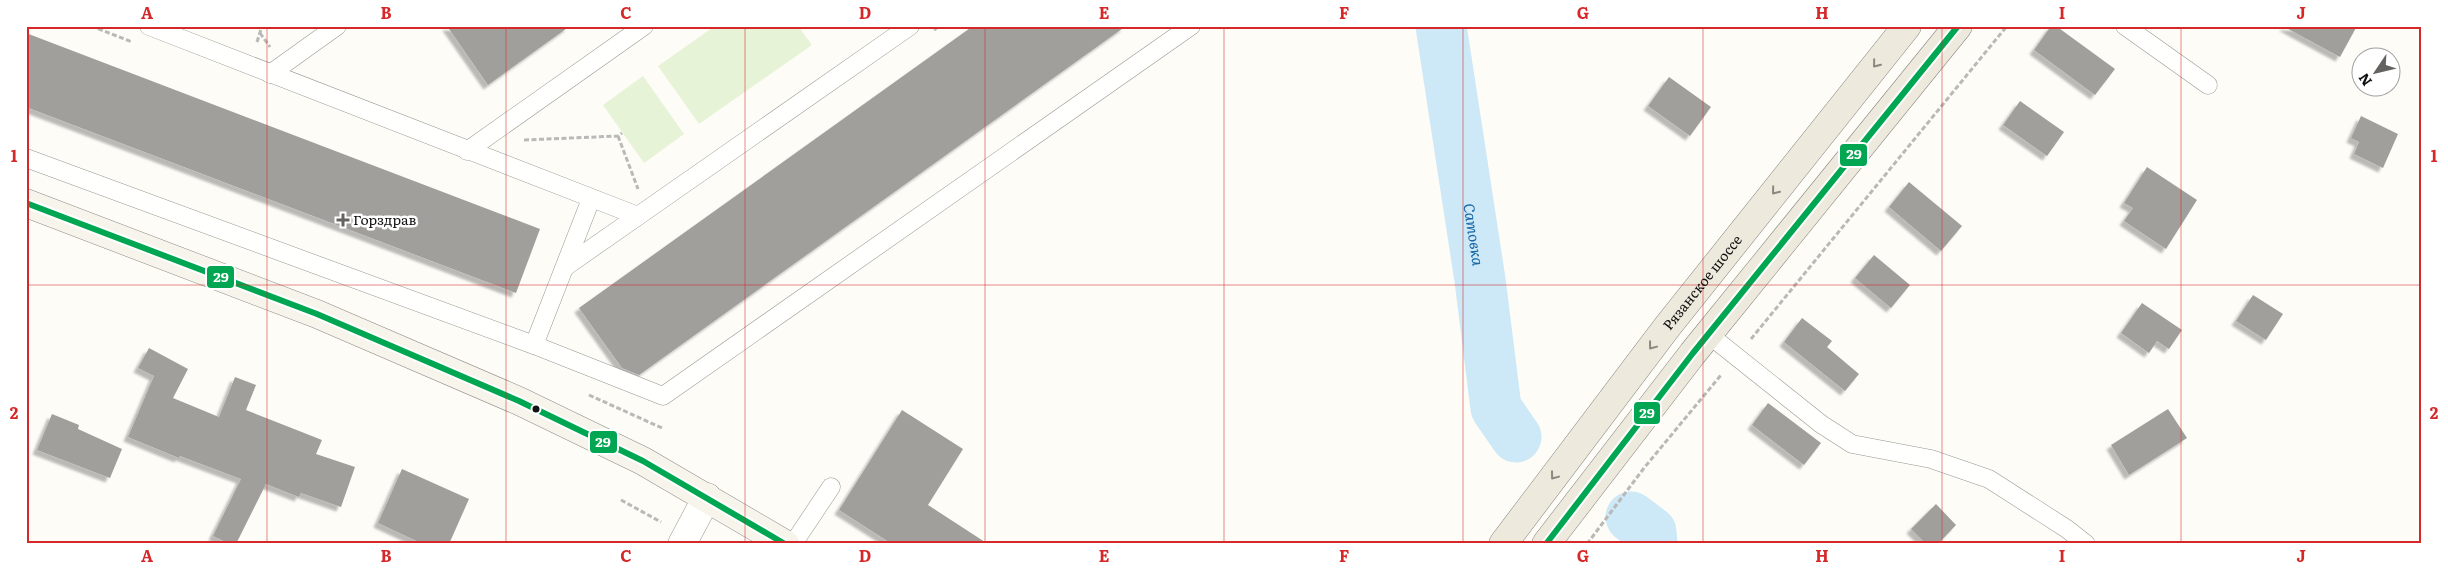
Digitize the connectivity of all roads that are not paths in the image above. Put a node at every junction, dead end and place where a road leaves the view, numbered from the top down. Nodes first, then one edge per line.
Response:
1 (148, 26) edge
2 (337, 26) edge
3 (644, 26) edge
4 (1191, 26) edge
5 (1907, 26) edge
6 (1958, 26) edge
7 (2125, 26) edge
8 (901, 29) edge
9 (270, 74) junction
10 (2208, 84) dead end
11 (474, 146) junction
12 (26, 158) edge
13 (592, 199) junction
14 (26, 203) edge
15 (642, 213) junction
16 (565, 267) junction
17 (1708, 334) junction
18 (534, 346) junction
19 (831, 487) dead end
20 (707, 497) junction
21 (682, 544) edge
22 (785, 544) edge
23 (793, 544) edge
24 (1503, 544) edge
25 (1546, 544) edge
26 (2086, 544) edge

1 - 9 lane
2 - 9 lane
3 - 11 lane
4 - 18 lane
5 -> 24 main road, Рязанское шоссе
6 - 17 main road
7 - 10 lane
8 - 15 lane
9 - 11 lane
11 - 13 lane
12 - 18 lane
13 - 15 lane
13 - 16 lane
14 - 20 main road
15 - 16 lane
16 - 18 lane
17 - 25 main road
17 - 26 lane
19 - 23 lane
20 - 21 street
20 - 22 main road

